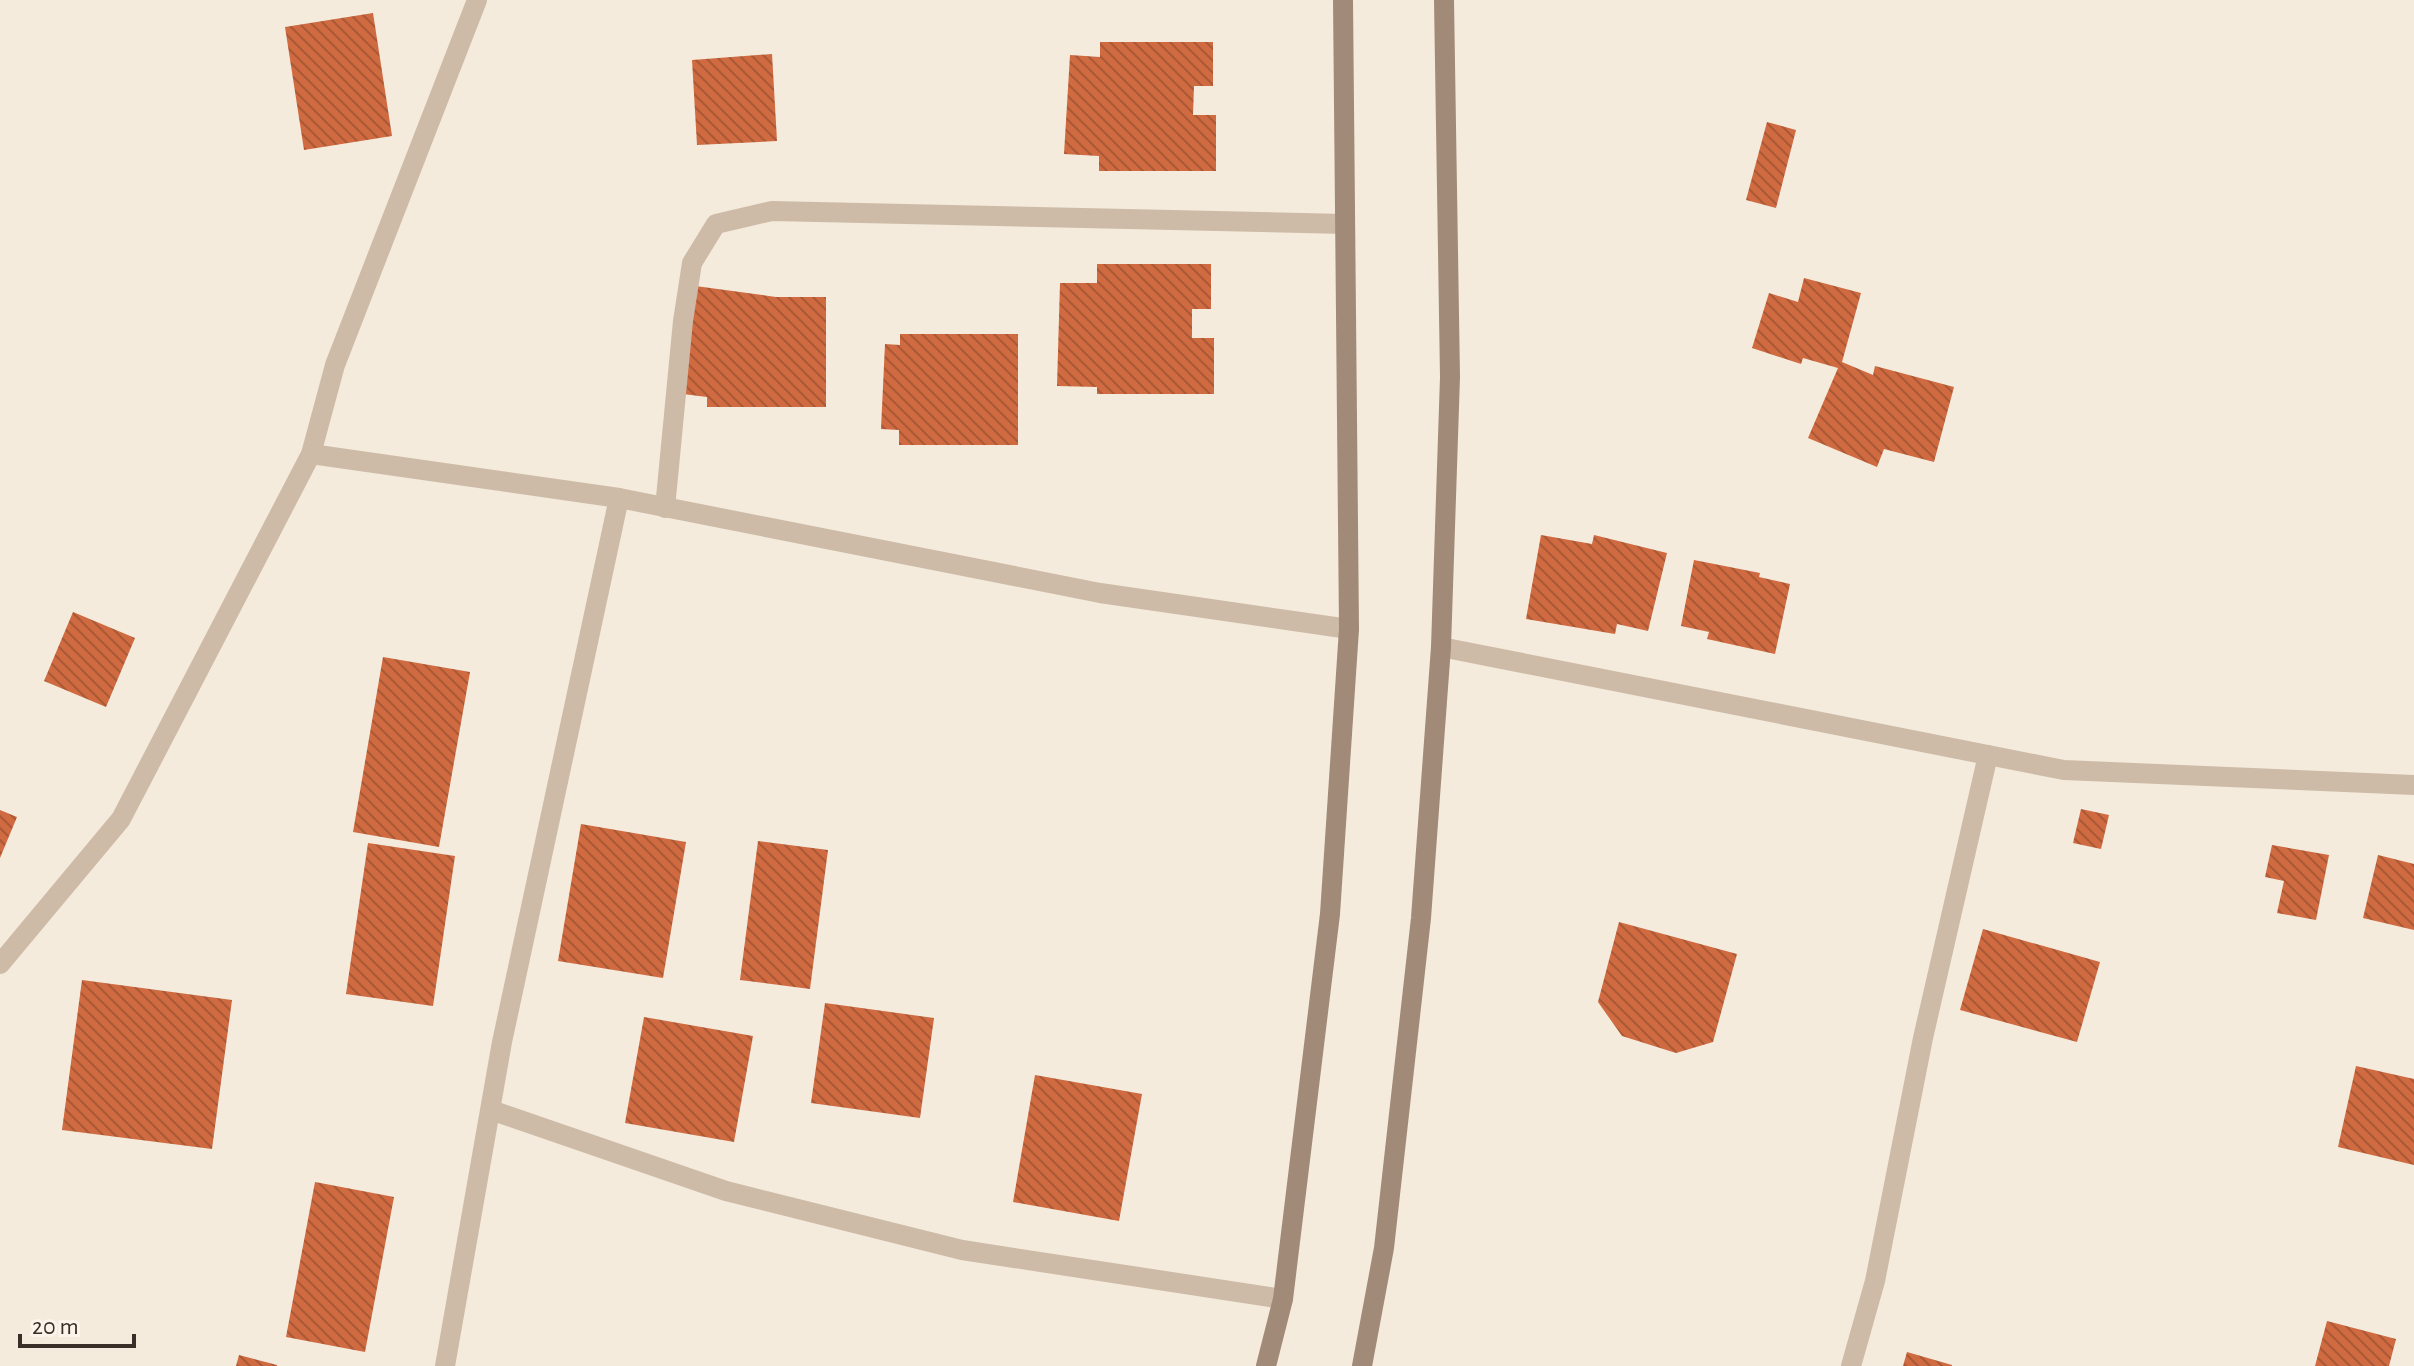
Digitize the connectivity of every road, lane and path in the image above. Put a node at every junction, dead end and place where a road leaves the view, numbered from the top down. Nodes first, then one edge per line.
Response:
1 (477, 0) edge
2 (1343, 0) edge
3 (1444, 0) edge
4 (1345, 224) junction
5 (311, 454) junction
6 (619, 498) junction
7 (665, 508) junction
8 (1349, 629) junction
9 (1441, 647) junction
10 (1988, 755) junction
11 (2414, 785) edge
12 (0, 964) edge
13 (491, 1110) junction
14 (1283, 1299) junction
15 (445, 1366) edge
16 (1266, 1366) edge
17 (1362, 1366) edge
18 (1851, 1366) edge

1 - 5 street
2 - 4 main road
3 - 9 main road
4 - 7 street
4 - 8 main road
5 - 6 street
5 - 12 street
6 - 7 street
6 - 13 street
7 - 8 street
8 - 14 main road
9 - 10 street
9 - 17 main road
10 - 11 street
10 - 18 street
13 - 14 street
13 - 15 street
14 - 16 main road

